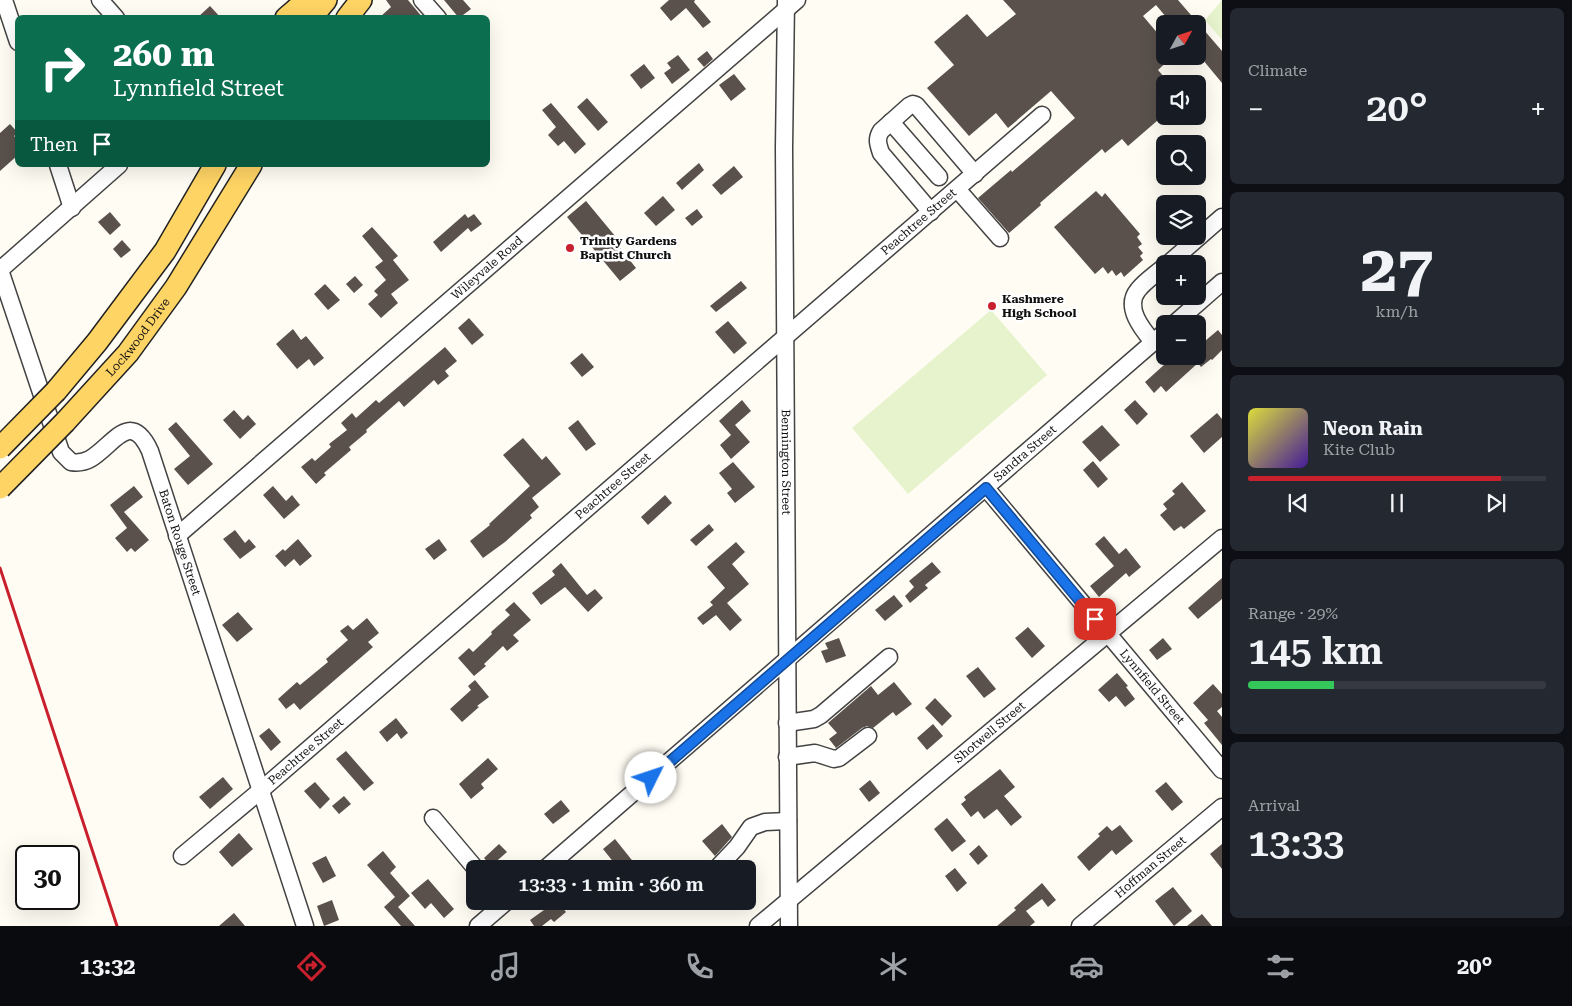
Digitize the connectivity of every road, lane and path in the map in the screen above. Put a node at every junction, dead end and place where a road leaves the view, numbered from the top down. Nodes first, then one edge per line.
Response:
1 (4, 0) edge
2 (100, 0) edge
3 (307, 0) edge
4 (326, 0) edge
5 (361, 0) edge
6 (422, 0) edge
7 (789, 4) edge
8 (113, 15) edge
9 (290, 15) edge
10 (314, 15) edge
11 (349, 15) edge
12 (435, 15) edge
13 (15, 33) edge
14 (1042, 115) dead end
15 (891, 122) junction
16 (59, 167) edge
17 (117, 167) edge
18 (214, 167) edge
19 (250, 167) edge
20 (975, 174) junction
21 (939, 177) dead end
22 (957, 189) junction
23 (72, 208) junction
24 (931, 212) junction
25 (1222, 217) edge
26 (1000, 238) dead end
27 (1178, 255) edge
28 (0, 270) edge
29 (1156, 274) edge
30 (1222, 282) edge
31 (1184, 315) edge
32 (1156, 335) edge
33 (786, 337) junction
34 (1156, 340) edge
35 (0, 448) edge
36 (0, 488) edge
37 (986, 488) junction
38 (177, 536) junction
39 (1222, 538) edge
40 (1107, 633) junction
41 (889, 657) dead end
42 (787, 660) junction
43 (787, 723) junction
44 (868, 736) dead end
45 (787, 757) junction
46 (1222, 770) edge
47 (260, 792) junction
48 (1222, 807) edge
49 (433, 818) dead end
50 (788, 821) junction
51 (182, 856) dead end
52 (468, 860) edge
53 (555, 860) edge
54 (725, 860) edge
55 (789, 900) junction
56 (497, 910) edge
57 (305, 926) edge
58 (478, 926) edge
59 (758, 926) edge
60 (789, 926) edge
61 (1080, 926) edge

1 - 13 street
2 - 8 street
3 - 9 main road
4 - 10 main road
5 - 11 main road
6 - 12 street
7 - 33 street, Bennington Street
7 - 38 street, Wileyvale Road
14 - 20 street, Peachtree Street
15 - 20 street
15 - 21 street
15 - 24 street
16 - 23 street
17 - 23 street
18 - 35 main road, bridge
19 - 36 main road, Lockwood Drive, bridge
20 - 22 street, Peachtree Street
22 - 24 street, Peachtree Street
22 - 26 street
23 - 28 street
24 - 33 street, Peachtree Street
25 - 27 street
28 - 38 street, Baton Rouge Street
29 - 32 street
30 - 31 street
33 - 42 street, Bennington Street
33 - 47 street, Peachtree Street
34 - 37 street, Sandra Street
37 - 40 street, Lynnfield Street
37 - 42 street, Sandra Street
38 - 47 street, Baton Rouge Street
39 - 40 street, Shotwell Street
40 - 46 street, Lynnfield Street
40 - 55 street, Shotwell Street
41 - 43 street
42 - 43 street, Bennington Street
42 - 53 street, Sandra Street
43 - 45 street, Bennington Street
44 - 45 street
45 - 50 street, Bennington Street
47 - 51 street, Peachtree Street
47 - 57 street, Baton Rouge Street
48 - 61 street, Hoffman Street
49 - 52 street
50 - 54 street
50 - 55 street, Bennington Street
55 - 59 street, Shotwell Street
55 - 60 street, Bennington Street
56 - 58 street

